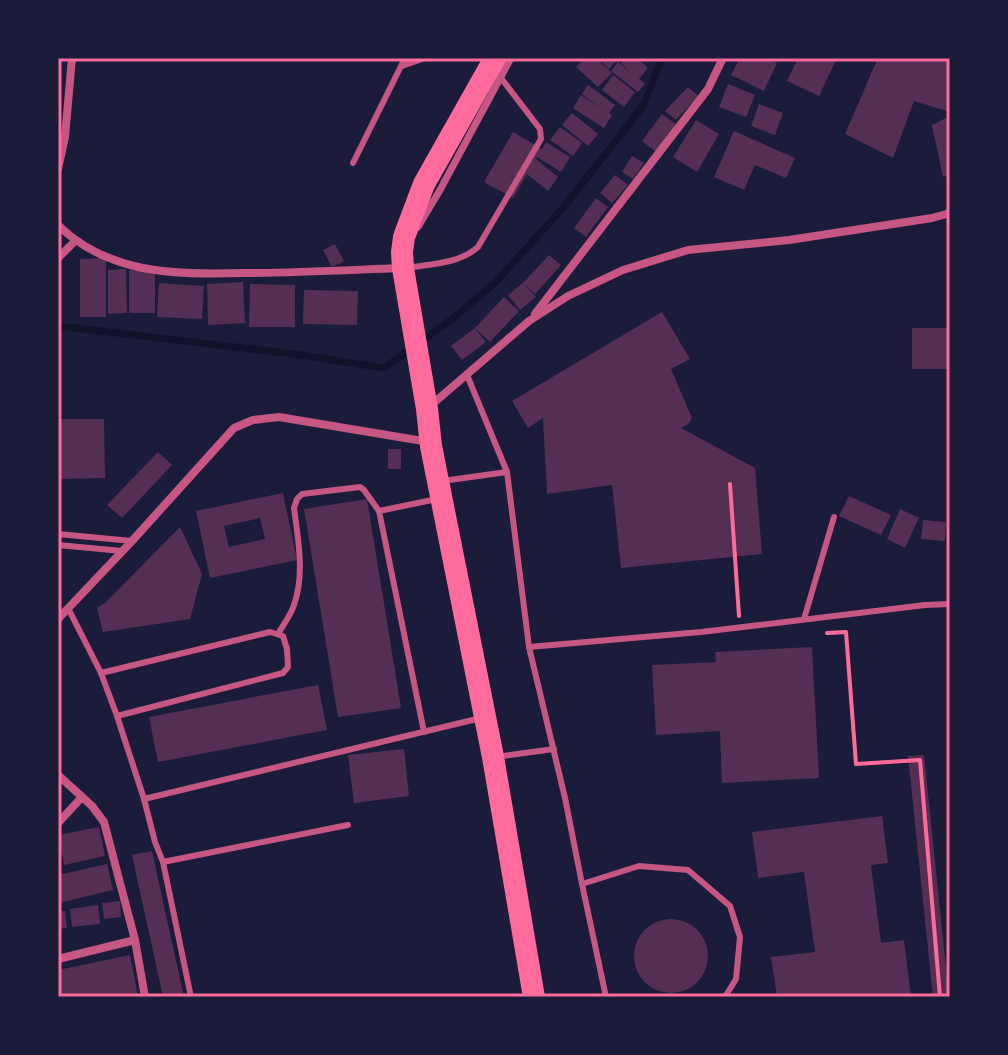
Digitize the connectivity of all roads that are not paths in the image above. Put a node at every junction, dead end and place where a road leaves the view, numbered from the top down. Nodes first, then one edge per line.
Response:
1 (72, 58) edge
2 (405, 58) edge
3 (425, 58) edge
4 (723, 58) edge
5 (495, 63) edge
6 (401, 67) junction
7 (353, 163) dead end
8 (58, 169) edge
9 (950, 213) edge
10 (58, 225) edge
11 (75, 241) junction
12 (58, 258) edge
13 (403, 268) junction
14 (529, 321) junction
15 (467, 375) junction
16 (427, 409) junction
17 (430, 444) junction
18 (507, 472) junction
19 (438, 493) junction
20 (379, 511) junction
21 (834, 517) dead end
22 (58, 534) edge
23 (132, 541) junction
24 (58, 545) edge
25 (122, 551) junction
26 (950, 604) edge
27 (68, 608) junction
28 (58, 619) edge
29 (804, 619) junction
30 (278, 634) junction
31 (529, 647) junction
32 (101, 673) junction
33 (117, 716) junction
34 (480, 723) junction
35 (424, 732) junction
36 (554, 749) junction
37 (493, 757) junction
38 (58, 775) edge
39 (490, 794) dead end
40 (82, 797) junction
41 (144, 799) junction
42 (58, 823) edge
43 (348, 825) dead end
44 (163, 862) junction
45 (582, 884) junction
46 (135, 940) junction
47 (58, 959) edge
48 (145, 997) edge
49 (191, 997) edge
50 (527, 997) edge
51 (534, 997) edge
52 (606, 997) edge
53 (725, 997) edge

1 - 8 street
2 - 6 lane
3 - 6 lane
4 - 14 street
5 - 13 highway
5 - 13 lane
6 - 7 lane
9 - 14 street
10 - 11 street
11 - 12 street
11 - 13 street
13 - 16 highway
14 - 15 street
15 - 16 street
15 - 18 lane
16 - 17 highway
17 - 19 highway
17 - 23 street
18 - 19 lane
18 - 31 lane
19 - 20 lane
19 - 34 highway
20 - 30 lane
20 - 35 lane
21 - 29 lane
22 - 23 lane
23 - 25 street
24 - 25 lane
25 - 27 street
26 - 29 lane
27 - 28 street
27 - 32 lane
29 - 31 lane
30 - 32 lane
30 - 33 lane
31 - 36 lane
32 - 33 lane
33 - 41 lane
34 - 35 lane
34 - 37 highway
35 - 41 lane
36 - 37 lane
36 - 45 lane
37 - 51 highway
38 - 40 street
39 - 50 street
40 - 42 street
40 - 46 street
41 - 44 lane
43 - 44 lane
44 - 49 lane
45 - 52 lane
45 - 53 lane
46 - 47 street
46 - 48 street

